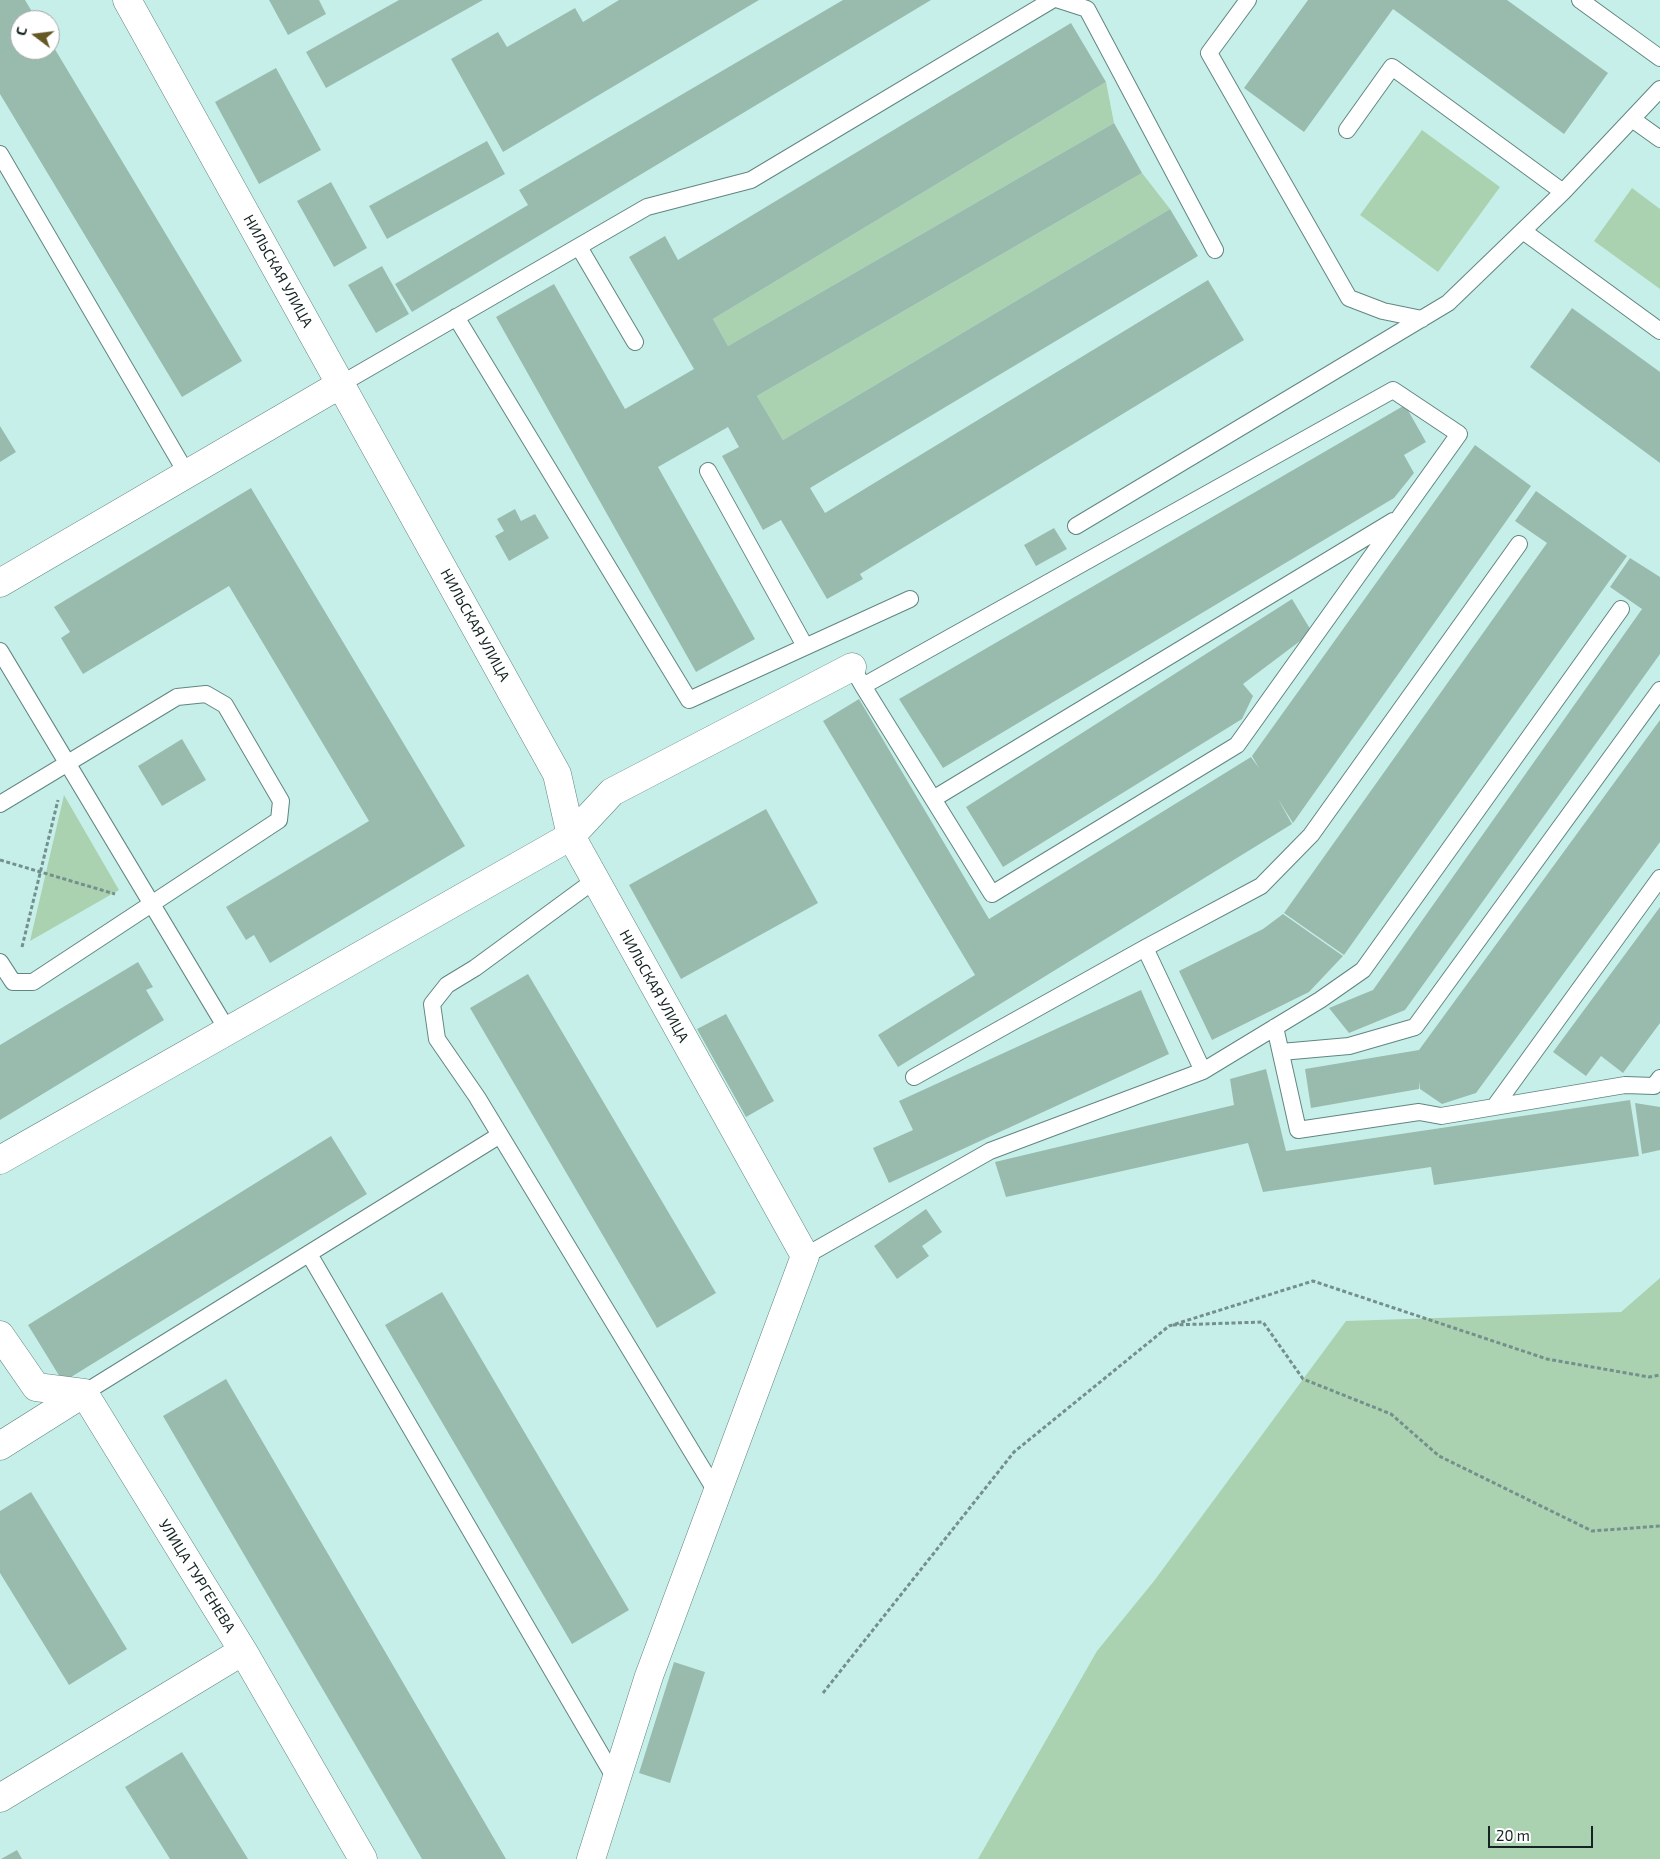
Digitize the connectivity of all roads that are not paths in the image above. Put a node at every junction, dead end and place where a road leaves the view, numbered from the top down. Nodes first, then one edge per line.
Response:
1 (127, 0) edge
2 (1052, 0) edge
3 (1059, 0) edge
4 (1248, 0) edge
5 (1580, 0) edge
6 (1660, 58) edge
7 (1660, 89) edge
8 (1632, 119) junction
9 (1347, 130) dead end
10 (1660, 139) edge
11 (0, 154) edge
12 (1563, 192) junction
13 (1523, 231) junction
14 (579, 247) junction
15 (1215, 250) dead end
16 (456, 317) junction
17 (1422, 319) junction
18 (1660, 331) edge
19 (635, 342) dead end
20 (341, 384) junction
21 (708, 471) dead end
22 (187, 474) junction
23 (1400, 517) junction
24 (1076, 526) dead end
25 (1519, 544) dead end
26 (0, 583) edge
27 (910, 599) dead end
28 (1621, 609) dead end
29 (805, 646) junction
30 (0, 652) edge
31 (857, 677) junction
32 (1660, 690) edge
33 (67, 763) junction
34 (933, 798) junction
35 (0, 804) edge
36 (571, 836) junction
37 (1660, 878) edge
38 (595, 880) junction
39 (152, 905) junction
40 (1146, 948) junction
41 (0, 962) edge
42 (1275, 1028) junction
43 (228, 1031) junction
44 (1281, 1052) junction
45 (1204, 1071) junction
46 (914, 1077) dead end
47 (1660, 1078) edge
48 (1495, 1106) junction
49 (500, 1135) junction
50 (0, 1160) edge
51 (309, 1254) junction
52 (805, 1256) junction
53 (0, 1334) edge
54 (84, 1392) junction
55 (0, 1446) edge
56 (717, 1493) junction
57 (243, 1651) junction
58 (616, 1780) junction
59 (0, 1798) edge
60 (363, 1859) edge
61 (591, 1859) edge

1 - 20 street, НИЛЬСКАЯ УЛИЦА
2 - 14 lane
3 - 15 lane
4 - 17 lane
5 - 6 lane
7 - 8 lane
8 - 10 lane
8 - 12 lane
9 - 12 lane
11 - 22 lane
12 - 13 lane
13 - 17 lane
13 - 18 lane
14 - 16 lane
14 - 19 lane
16 - 20 lane
16 - 29 lane
17 - 24 lane
20 - 22 street
20 - 36 street, НИЛЬСКАЯ УЛИЦА
21 - 29 lane
22 - 26 street
23 - 31 lane
23 - 34 lane
23 - 34 lane
25 - 40 lane
27 - 29 lane
28 - 42 lane
30 - 33 lane
31 - 34 lane
31 - 36 street
32 - 44 lane
33 - 35 lane
33 - 39 lane
33 - 39 lane
36 - 38 street, НИЛЬСКАЯ УЛИЦА
36 - 43 street
37 - 48 lane
38 - 49 lane
38 - 52 street, НИЛЬСКАЯ УЛИЦА
39 - 41 lane
39 - 43 lane
40 - 45 lane
40 - 46 lane
42 - 44 lane
42 - 45 lane
43 - 50 street
44 - 48 lane
45 - 52 lane
47 - 48 lane
49 - 51 lane
49 - 56 lane
51 - 54 lane
51 - 58 lane
52 - 56 street
53 - 54 street
54 - 55 street
54 - 57 street, УЛИЦА ТУРГЕНЕВА
56 - 58 street
57 - 59 street
57 - 60 street, УЛИЦА ТУРГЕНЕВА
58 - 61 street

